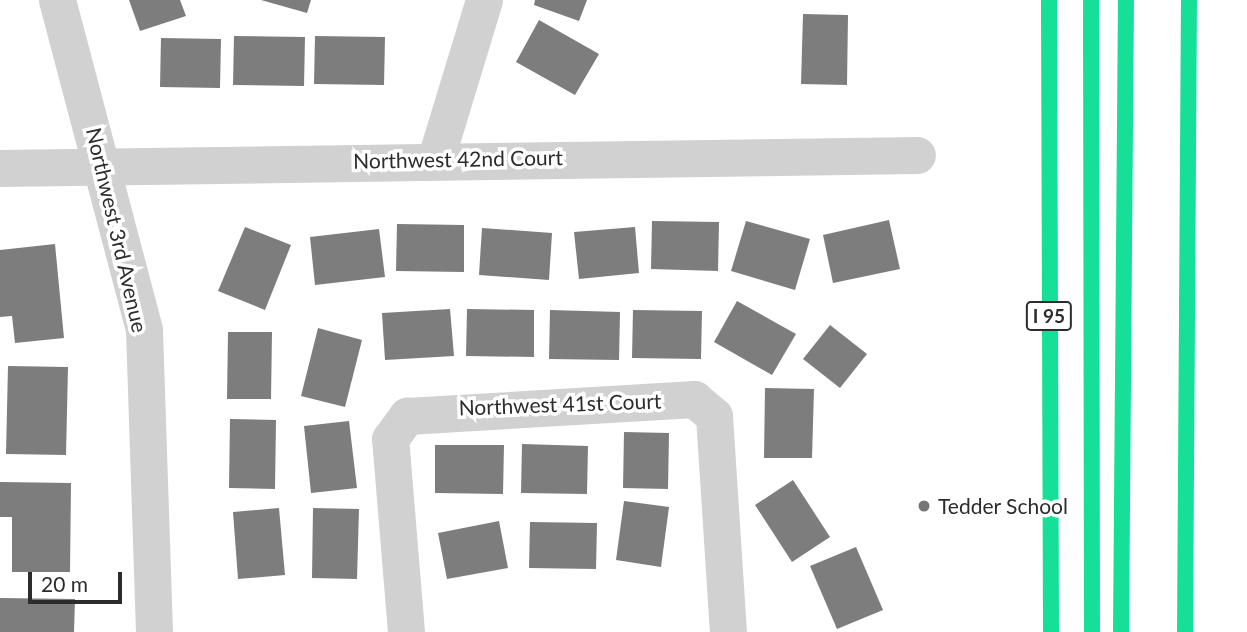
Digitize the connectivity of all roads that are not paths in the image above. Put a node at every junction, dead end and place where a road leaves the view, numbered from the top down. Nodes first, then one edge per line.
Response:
1 (57, 0) edge
2 (484, 0) edge
3 (1049, 0) edge
4 (1091, 0) edge
5 (1126, 0) edge
6 (1189, 0) edge
7 (917, 155) dead end
8 (436, 158) junction
9 (105, 167) junction
10 (0, 168) edge
11 (155, 632) edge
12 (407, 632) edge
13 (728, 632) edge
14 (1051, 632) edge
15 (1092, 632) edge
16 (1121, 632) edge
17 (1185, 632) edge

1 - 9 street, Northwest 3rd Avenue
2 - 8 street
3 - 14 highway, I 95
4 - 15 highway
5 - 16 highway
6 - 17 highway
7 - 8 street, Northwest 42nd Court
8 - 9 street, Northwest 42nd Court
9 - 10 street, Northwest 42nd Court
9 - 11 street, Northwest 3rd Avenue
12 - 13 street, Northwest 41st Court

